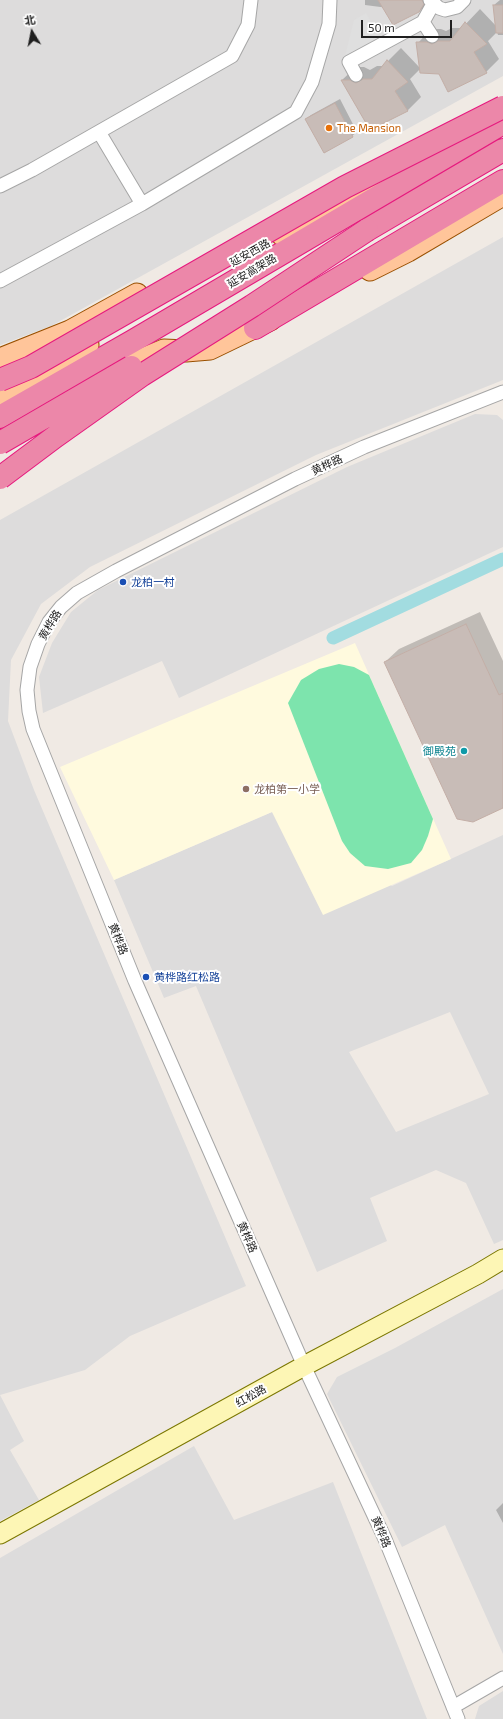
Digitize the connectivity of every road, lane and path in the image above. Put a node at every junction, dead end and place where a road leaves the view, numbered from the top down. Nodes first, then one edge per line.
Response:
1 (251, 0) edge
2 (330, 0) edge
3 (464, 0) edge
4 (432, 2) edge
5 (423, 22) junction
6 (432, 36) dead end
7 (356, 75) dead end
8 (503, 95) edge
9 (503, 107) edge
10 (503, 122) edge
11 (99, 132) junction
12 (503, 150) edge
13 (503, 182) edge
14 (0, 186) edge
15 (503, 195) edge
16 (142, 204) junction
17 (367, 230) junction
18 (0, 281) edge
19 (255, 328) junction
20 (70, 331) junction
21 (104, 334) junction
22 (133, 340) junction
23 (0, 359) edge
24 (34, 362) junction
25 (0, 375) edge
26 (0, 380) edge
27 (19, 391) junction
28 (503, 392) edge
29 (0, 404) edge
30 (0, 410) edge
31 (0, 417) edge
32 (0, 443) edge
33 (0, 450) edge
34 (0, 478) edge
35 (503, 1259) edge
36 (304, 1366) junction
37 (0, 1534) edge
38 (503, 1678) edge
39 (455, 1713) edge

1 - 11 street
2 - 16 street
3 - 4 street
4 - 5 street
5 - 6 street
5 - 7 street
8 - 20 main road, 延安西路
9 - 21 main road, 延安西路
9 - 26 highway, bridge
10 - 22 highway, 延安高架路
11 - 14 street
11 - 16 street
12 - 17 highway, 延安高架路
13 - 19 highway
15 - 19 main road
16 - 18 street
17 - 32 highway, 延安高架路, bridge
17 - 34 highway, bridge
19 - 33 main road
20 - 21 main road
20 - 23 main road, 延安西路
21 - 24 main road
21 - 27 main road, 延安西路
22 - 30 highway
22 - 31 highway, 延安高架路
24 - 25 main road
24 - 27 main road
27 - 29 main road, 延安西路
28 - 36 street, 黄桦路
35 - 36 street, 红松路
36 - 37 street, 红松路
36 - 39 street, 黄桦路
38 - 39 street

